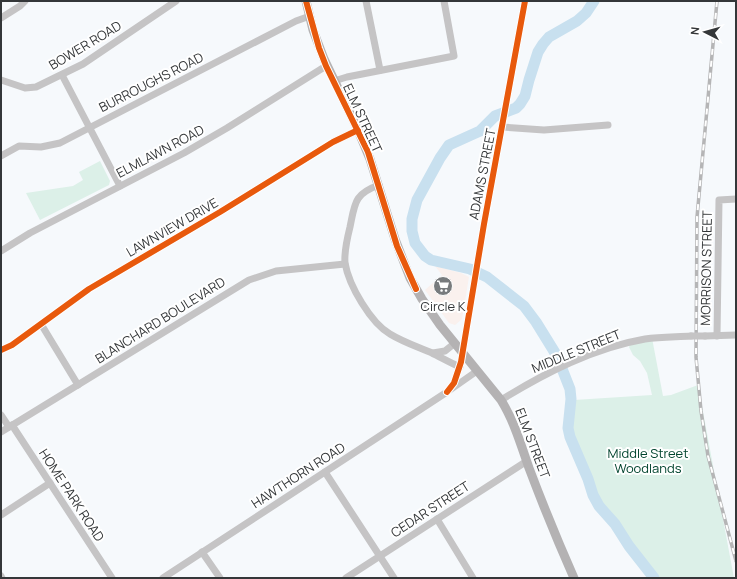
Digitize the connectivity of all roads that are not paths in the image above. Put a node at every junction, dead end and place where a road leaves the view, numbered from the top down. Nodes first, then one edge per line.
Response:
1 (25, 1) edge
2 (176, 1) edge
3 (306, 1) edge
4 (366, 1) edge
5 (444, 1) edge
6 (525, 1) edge
7 (310, 16) junction
8 (1, 18) edge
9 (326, 66) junction
10 (380, 70) junction
11 (62, 75) junction
12 (1, 80) edge
13 (334, 81) junction
14 (608, 125) dead end
15 (502, 127) junction
16 (89, 128) junction
17 (358, 130) junction
18 (1, 156) edge
19 (379, 185) junction
20 (120, 186) junction
21 (736, 199) edge
22 (1, 251) edge
23 (346, 264) junction
24 (41, 324) junction
25 (736, 335) edge
26 (717, 336) junction
27 (455, 343) junction
28 (1, 350) edge
29 (462, 352) junction
30 (433, 353) junction
31 (460, 367) junction
32 (477, 371) junction
33 (78, 384) junction
34 (447, 392) junction
35 (501, 400) junction
36 (1, 415) edge
37 (10, 426) junction
38 (1, 432) edge
39 (527, 461) junction
40 (325, 472) junction
41 (50, 483) junction
42 (1, 515) edge
43 (437, 519) junction
44 (202, 552) junction
45 (380, 556) junction
46 (112, 578) edge
47 (163, 578) edge
48 (220, 578) edge
49 (346, 578) edge
50 (394, 578) edge
51 (473, 578) edge
52 (574, 578) edge

1 - 8 street
2 - 11 street, BOWER ROAD
3 - 7 main road, ELM STREET
4 - 10 street
5 - 10 street
6 - 15 street, ADAMS STREET
7 - 9 main road, ELM STREET
7 - 16 street, BURROUGHS ROAD
9 - 13 main road, ELM STREET
9 - 20 street, ELMLAWN ROAD
10 - 13 street
11 - 12 street, BOWER ROAD
11 - 16 street
13 - 17 main road, ELM STREET
14 - 15 street
15 - 29 street, ADAMS STREET
16 - 18 street, BURROUGHS ROAD
16 - 20 street
17 - 19 main road, ELM STREET
17 - 24 street, LAWNVIEW DRIVE
19 - 23 street
19 - 27 main road, ELM STREET
20 - 22 street, ELMLAWN ROAD
21 - 26 street, MORRISON STREET
23 - 30 street
23 - 33 street, BLANCHARD BOULEVARD
24 - 28 street, LAWNVIEW DRIVE
24 - 33 street
25 - 26 street, MIDDLE STREET
26 - 35 street, MIDDLE STREET, bridge
27 - 29 main road, ELM STREET
27 - 30 street
29 - 31 street, HAWTHORN ROAD
29 - 32 main road, ELM STREET
30 - 31 street
31 - 34 street, HAWTHORN ROAD
32 - 34 street, HAWTHORN ROAD
32 - 35 main road, ELM STREET
33 - 37 street, BLANCHARD BOULEVARD
34 - 40 street, HAWTHORN ROAD
35 - 39 main road, ELM STREET
36 - 37 street, HOME PARK ROAD
37 - 38 street, BLANCHARD BOULEVARD
37 - 41 street, HOME PARK ROAD
39 - 43 street, CEDAR STREET
39 - 52 main road, ELM STREET
40 - 44 street, HAWTHORN ROAD
40 - 45 street
41 - 42 street
41 - 46 street, HOME PARK ROAD
43 - 45 street, CEDAR STREET
43 - 51 street
44 - 47 street, HAWTHORN ROAD
44 - 48 street
45 - 49 street, CEDAR STREET
45 - 50 street

